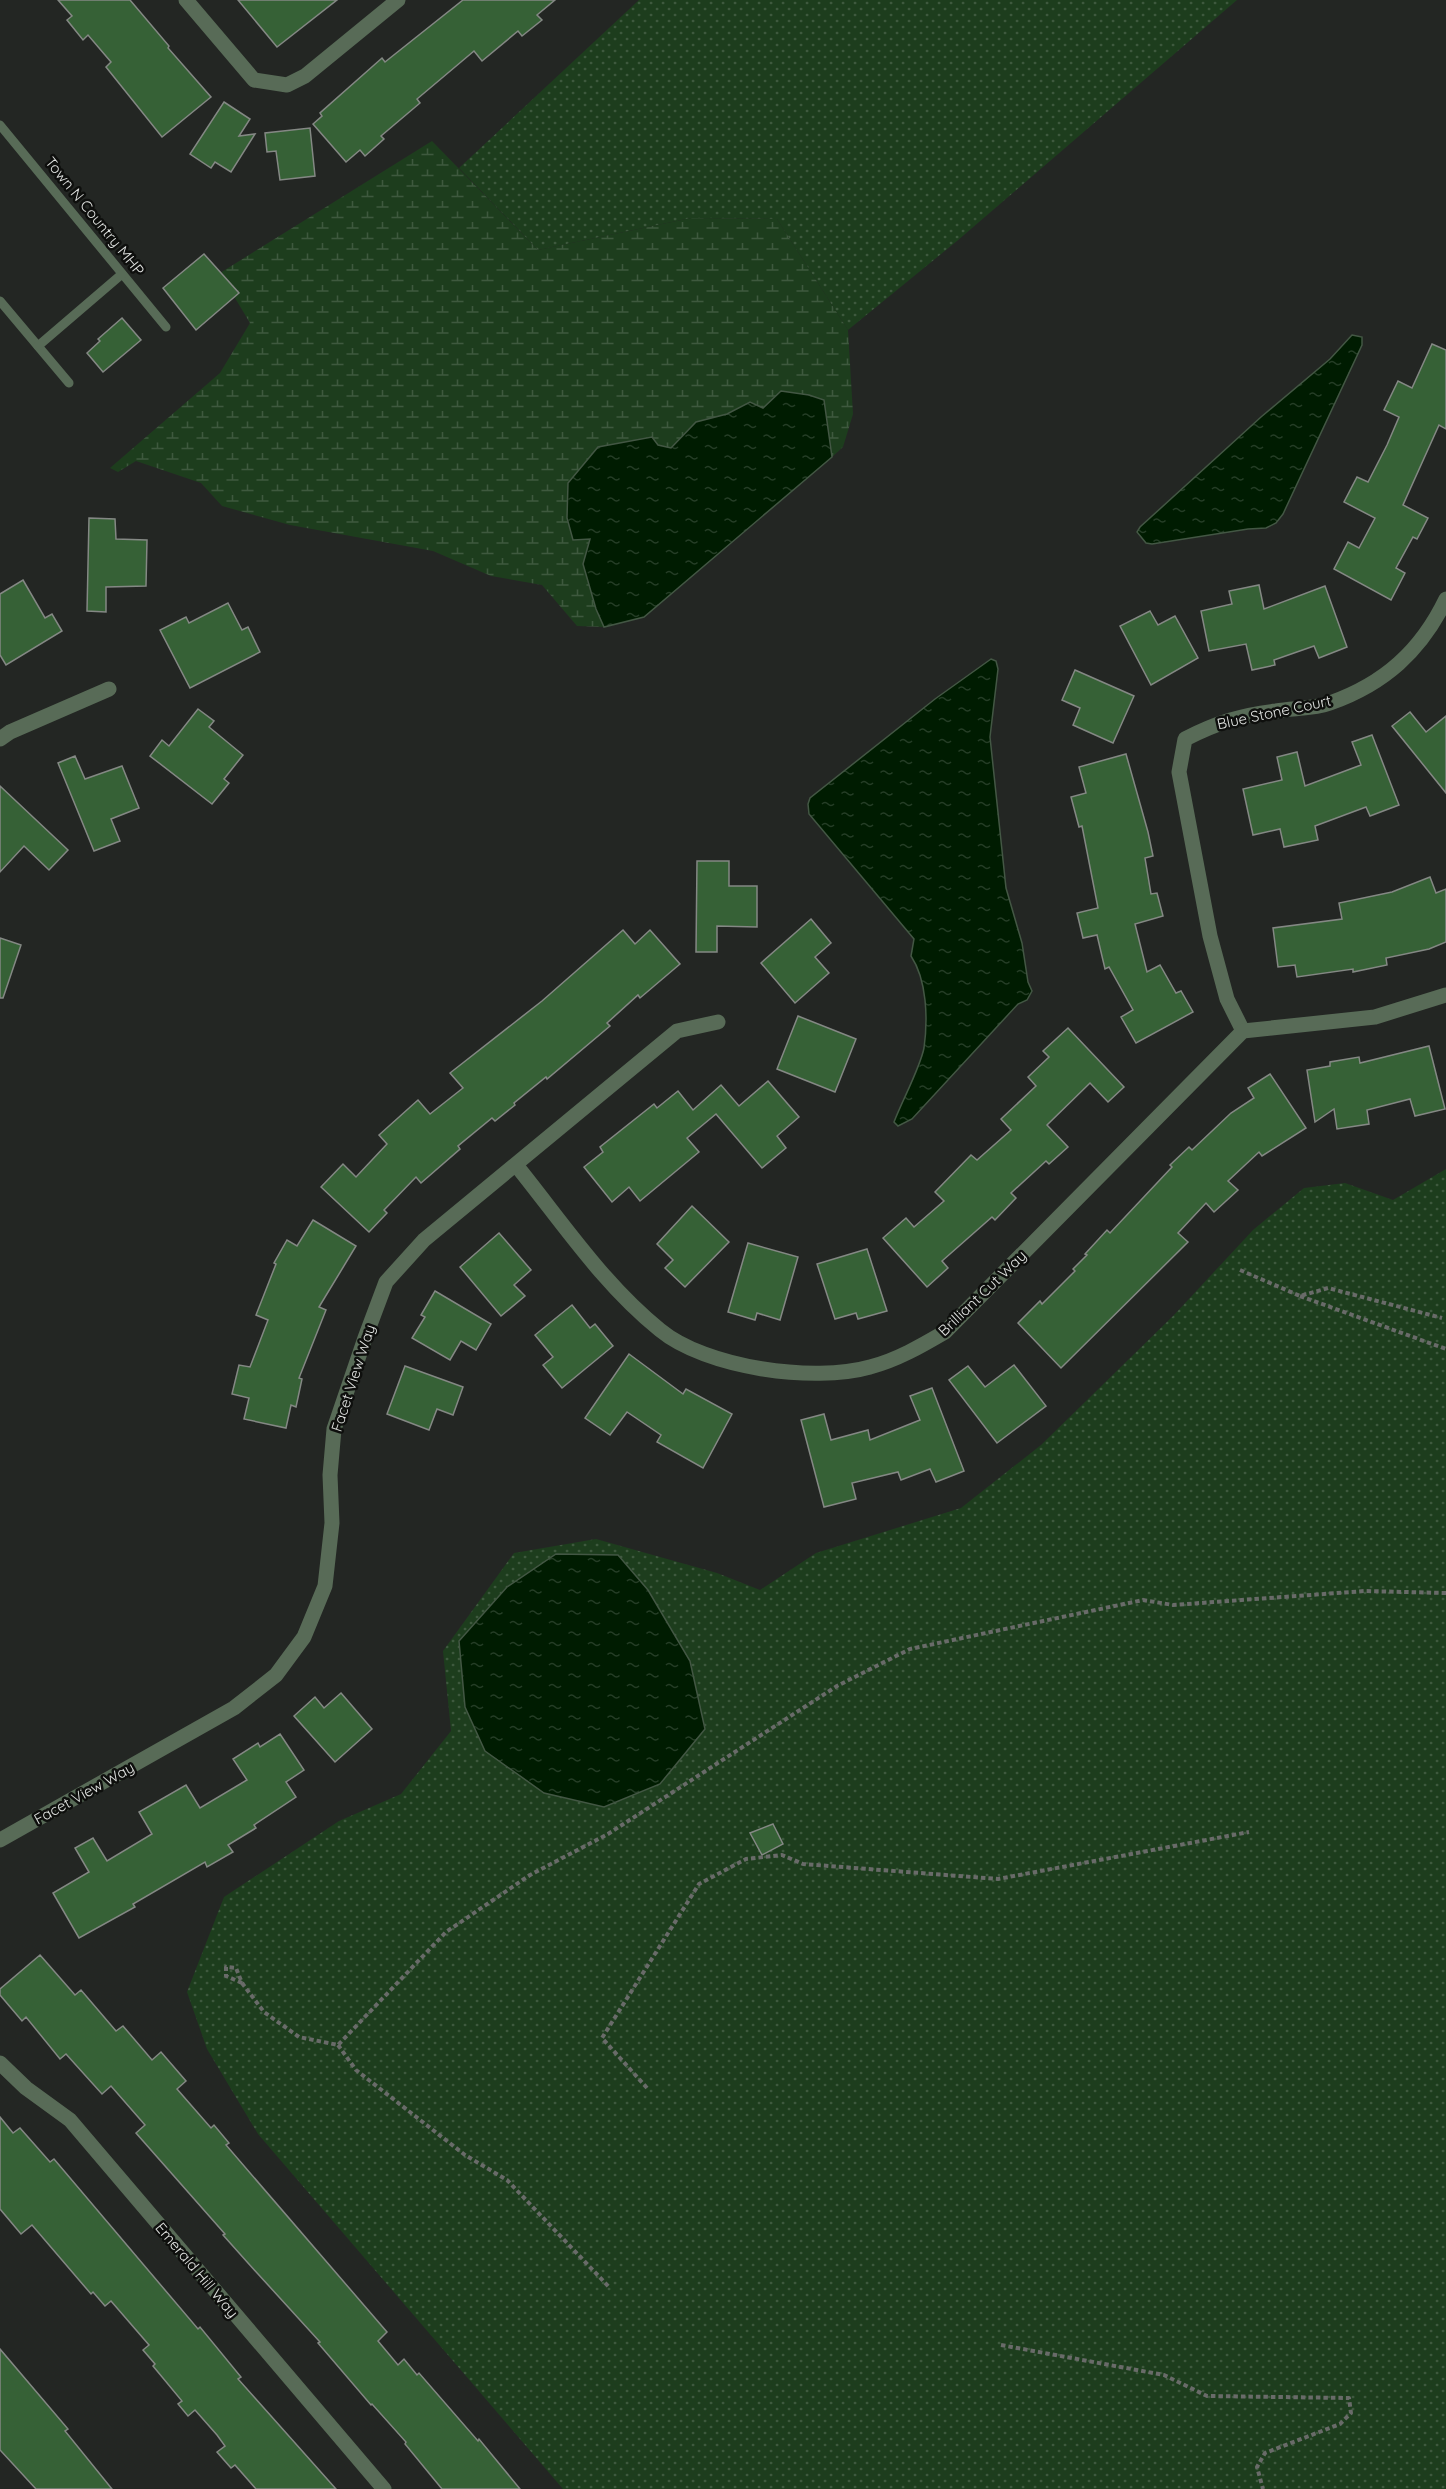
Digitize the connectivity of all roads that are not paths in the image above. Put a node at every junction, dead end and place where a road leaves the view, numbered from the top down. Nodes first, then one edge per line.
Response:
1 (186, 0) edge
2 (398, 0) edge
3 (0, 125) edge
4 (122, 274) junction
5 (0, 301) edge
6 (166, 327) dead end
7 (38, 346) junction
8 (69, 383) dead end
9 (1446, 599) edge
10 (109, 689) dead end
11 (0, 739) edge
12 (1446, 995) edge
13 (718, 1022) dead end
14 (1243, 1031) junction
15 (516, 1165) junction
16 (0, 1840) edge
17 (0, 2063) edge
18 (384, 2489) edge

1 - 2 street
3 - 4 lane, Town N Country MHP
4 - 6 lane, Town N Country MHP
4 - 7 lane
5 - 7 lane
7 - 8 lane
9 - 14 street, Blue Stone Court
10 - 11 street
12 - 14 street
13 - 15 street, Facet View Way
14 - 15 street, Brilliant Cut Way
15 - 16 street, Facet View Way
17 - 18 street, Emerald Hill Way

